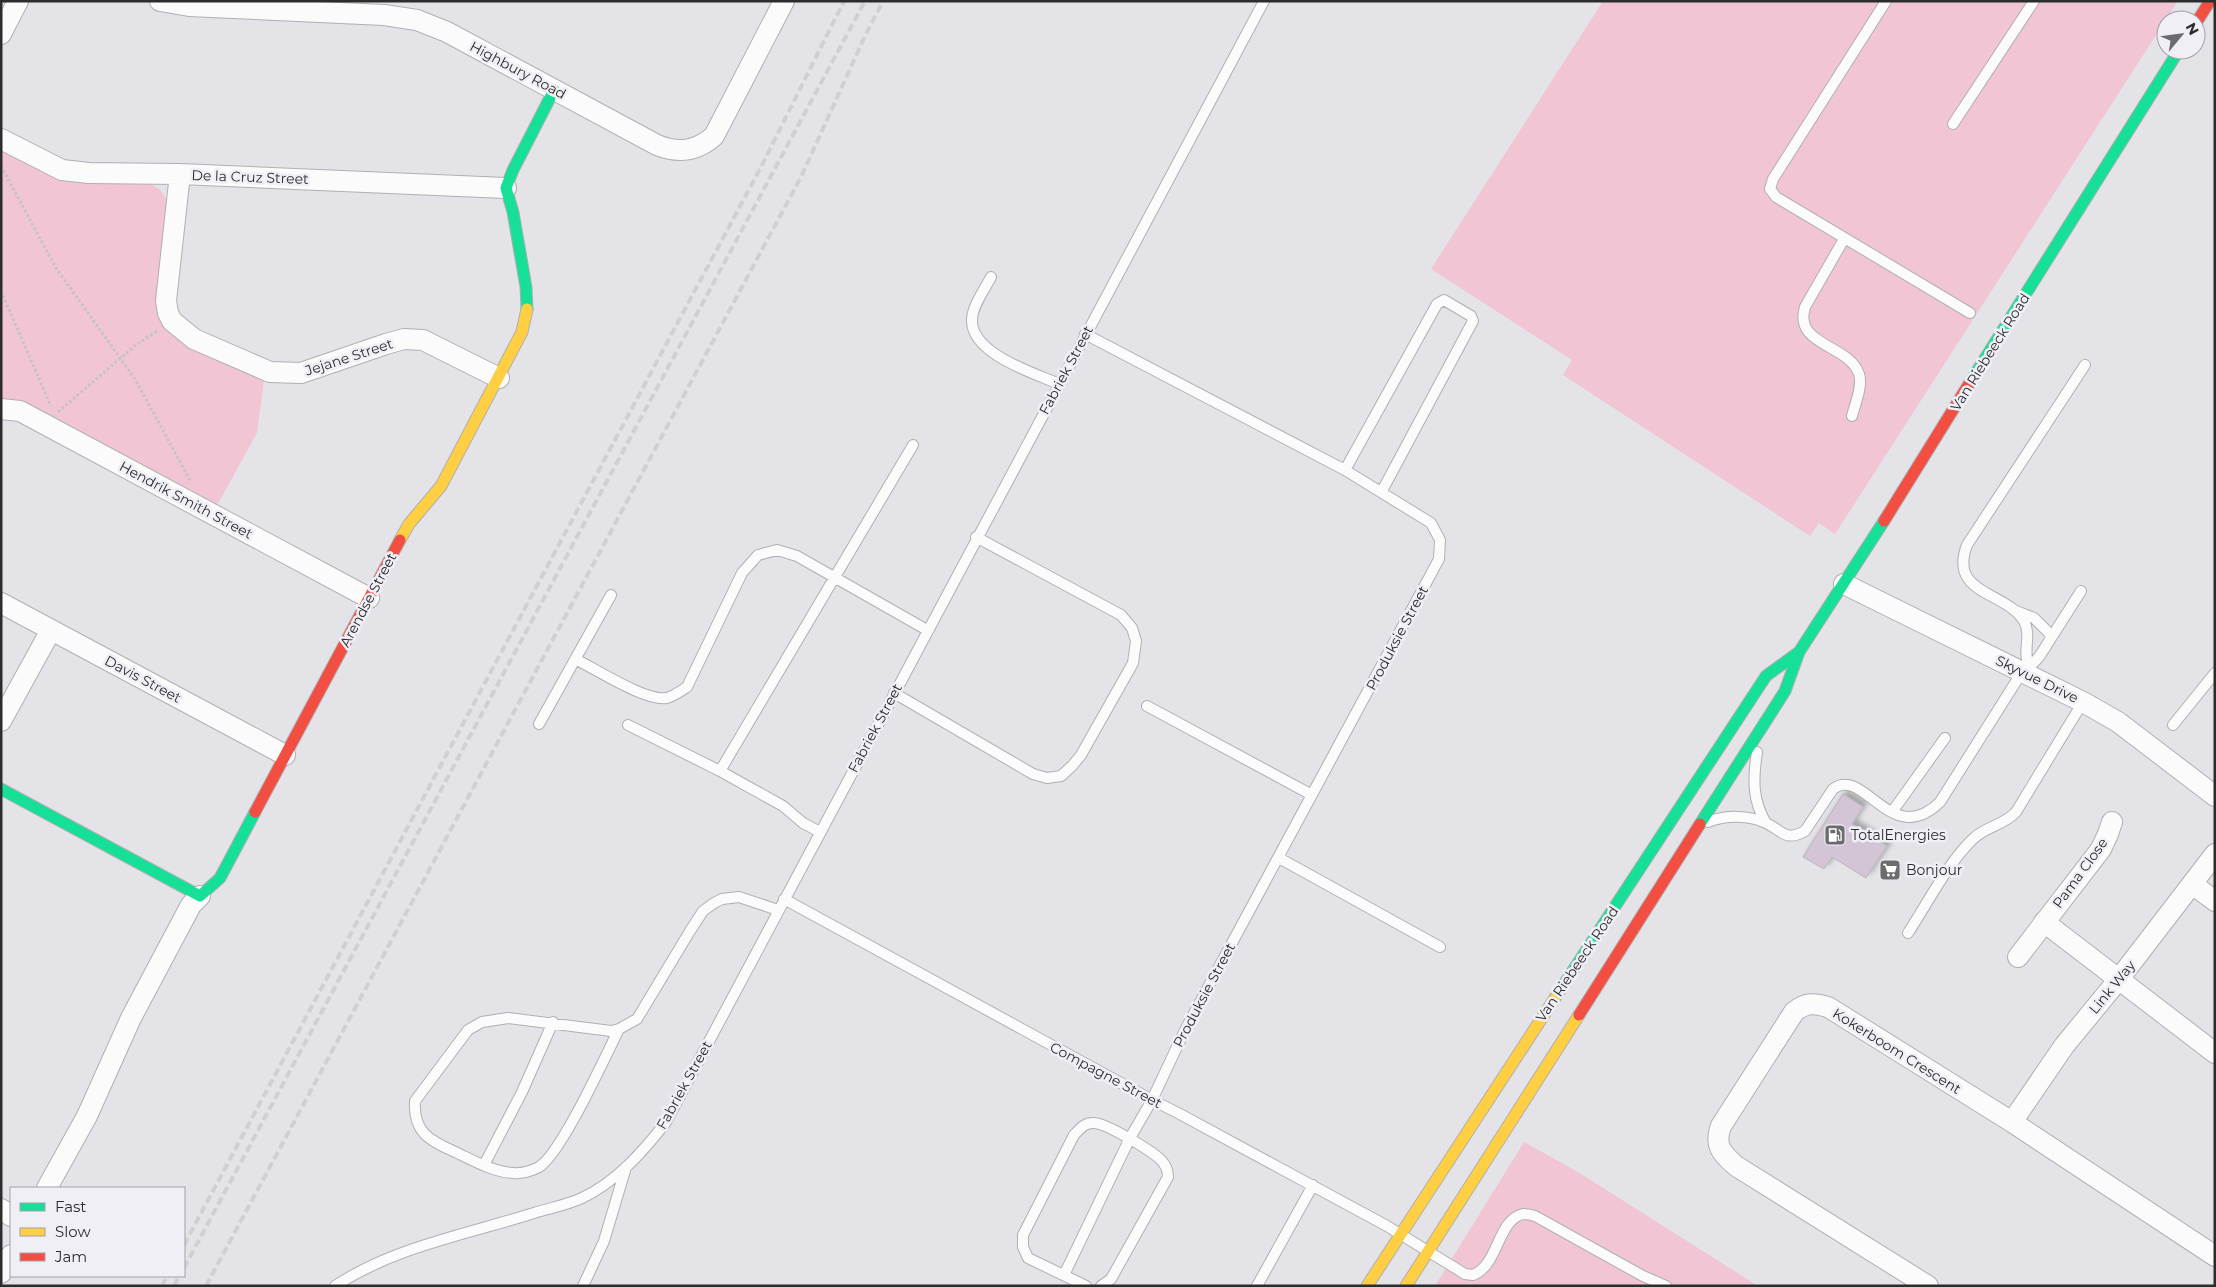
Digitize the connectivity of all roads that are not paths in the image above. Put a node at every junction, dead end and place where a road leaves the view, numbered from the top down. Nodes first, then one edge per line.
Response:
1 (18, 1) edge
2 (160, 1) edge
3 (784, 1) edge
4 (1264, 1) edge
5 (1886, 1) edge
6 (2034, 1) edge
7 (298, 6) edge
8 (1, 34) edge
9 (2173, 60) edge
10 (554, 90) junction
11 (1953, 124) dead end
12 (1, 139) edge
13 (180, 174) junction
14 (506, 188) junction
15 (1844, 239) junction
16 (991, 277) dead end
17 (1970, 313) dead end
18 (1085, 334) junction
19 (2085, 365) dead end
20 (499, 378) junction
21 (1059, 384) junction
22 (1, 409) edge
23 (1852, 416) dead end
24 (913, 445) dead end
25 (1345, 470) junction
26 (1382, 491) junction
27 (976, 537) junction
28 (836, 578) junction
29 (1844, 584) junction
30 (2082, 591) dead end
31 (612, 595) dead end
32 (369, 598) junction
33 (1, 603) edge
34 (2015, 611) junction
35 (51, 630) junction
36 (927, 630) junction
37 (2052, 636) junction
38 (1799, 652) junction
39 (576, 659) junction
40 (2026, 669) junction
41 (2212, 680) edge
42 (894, 693) junction
43 (2084, 702) junction
44 (1147, 706) dead end
45 (1, 721) edge
46 (539, 724) dead end
47 (628, 725) dead end
48 (2173, 725) dead end
49 (1758, 734) junction
50 (1945, 738) dead end
51 (285, 755) junction
52 (720, 771) junction
53 (1, 789) edge
54 (1312, 795) junction
55 (2215, 796) edge
56 (1892, 812) junction
57 (2112, 822) dead end
58 (1766, 823) junction
59 (1699, 826) junction
60 (820, 832) junction
61 (2215, 854) edge
62 (1279, 858) junction
63 (2192, 884) junction
64 (200, 896) junction
65 (784, 899) junction
66 (2215, 901) edge
67 (778, 910) junction
68 (2044, 922) junction
69 (1908, 932) dead end
70 (1440, 947) dead end
71 (2018, 957) dead end
72 (2119, 979) junction
73 (553, 1022) junction
74 (619, 1029) junction
75 (2215, 1053) edge
76 (1152, 1100) junction
77 (2012, 1122) junction
78 (1130, 1138) junction
79 (484, 1165) junction
80 (627, 1167) junction
81 (1313, 1185) junction
82 (48, 1187) edge
83 (1400, 1234) junction
84 (1428, 1251) junction
85 (2215, 1256) edge
86 (10, 1257) edge
87 (1, 1273) edge
88 (1064, 1275) junction
89 (1643, 1276) junction
90 (335, 1286) edge
91 (583, 1286) edge
92 (1086, 1286) edge
93 (1101, 1286) edge
94 (1257, 1286) edge
95 (1367, 1286) edge
96 (1406, 1286) edge
97 (1648, 1286) edge
98 (1666, 1286) edge
99 (1928, 1286) edge

1 - 8 street
2 - 7 street, Highbury Road
3 - 10 street, Highbury Road
4 - 18 lane, Fabriek Street
5 - 15 lane
6 - 11 lane
7 - 10 street, Highbury Road
9 - 29 main road, Van Riebeeck Road
10 - 14 main road
12 - 13 street, De la Cruz Street
13 - 14 street, De la Cruz Street
13 - 20 street, Jejane Street
14 - 20 main road, Arendse Street
15 - 17 lane
15 - 23 lane
16 - 21 lane
18 - 21 lane, Fabriek Street
18 - 25 lane, Produksie Street
19 - 34 lane
20 - 32 main road, Arendse Street
21 - 27 lane, Fabriek Street
22 - 32 street, Hendrik Smith Street
24 - 28 lane
25 - 26 lane, Produksie Street
25 - 26 lane
26 - 54 lane, Produksie Street
27 - 36 lane, Fabriek Street
27 - 42 lane
28 - 36 lane
28 - 39 lane
28 - 52 lane
29 - 38 main road, Van Riebeeck Road
29 - 40 street, Skyvue Drive
30 - 37 lane
31 - 39 lane
32 - 51 main road, Arendse Street
33 - 35 street, Davis Street
34 - 37 lane
34 - 40 lane
35 - 45 street
35 - 51 street, Davis Street
36 - 42 lane, Fabriek Street
37 - 40 lane
38 - 49 main road, Van Riebeeck Road
38 - 83 main road, Van Riebeeck Road
39 - 46 lane
40 - 43 street, Skyvue Drive
40 - 56 lane
41 - 48 lane
42 - 60 lane, Fabriek Street
43 - 55 street, Skyvue Drive
43 - 69 lane
44 - 54 lane
47 - 52 lane
49 - 58 lane
49 - 59 main road, Van Riebeeck Road
50 - 56 lane
51 - 64 main road, Arendse Street
52 - 60 lane
53 - 64 main road
54 - 62 lane, Produksie Street
56 - 58 lane
57 - 68 street, Pama Close
58 - 59 lane
59 - 84 main road, Van Riebeeck Road
60 - 65 lane, Fabriek Street
61 - 63 street, Link Way
62 - 70 lane
62 - 76 lane, Produksie Street
63 - 66 street
63 - 72 street, Link Way
64 - 82 street
65 - 67 lane, Fabriek Street
65 - 76 lane, Compagne Street
67 - 74 lane
67 - 80 lane, Fabriek Street
68 - 71 street, Pama Close
68 - 72 street, Pama Close
72 - 75 street, Pama Close
72 - 77 street, Link Way
73 - 74 lane
73 - 79 lane
73 - 79 lane
74 - 79 lane
76 - 78 lane, Produksie Street
76 - 81 lane, Compagne Street
77 - 85 street, Kokerboom Crescent
77 - 99 street, Kokerboom Crescent
78 - 88 lane, Produksie Street
78 - 88 lane
78 - 93 lane
80 - 90 lane, Fabriek Street
80 - 91 lane
81 - 83 lane, Compagne Street
81 - 94 lane
83 - 84 lane, Compagne Street
83 - 95 main road, Van Riebeeck Road
84 - 89 lane, Compagne Street
84 - 96 main road, Van Riebeeck Road
86 - 87 street
88 - 92 lane
89 - 97 lane
89 - 98 lane

